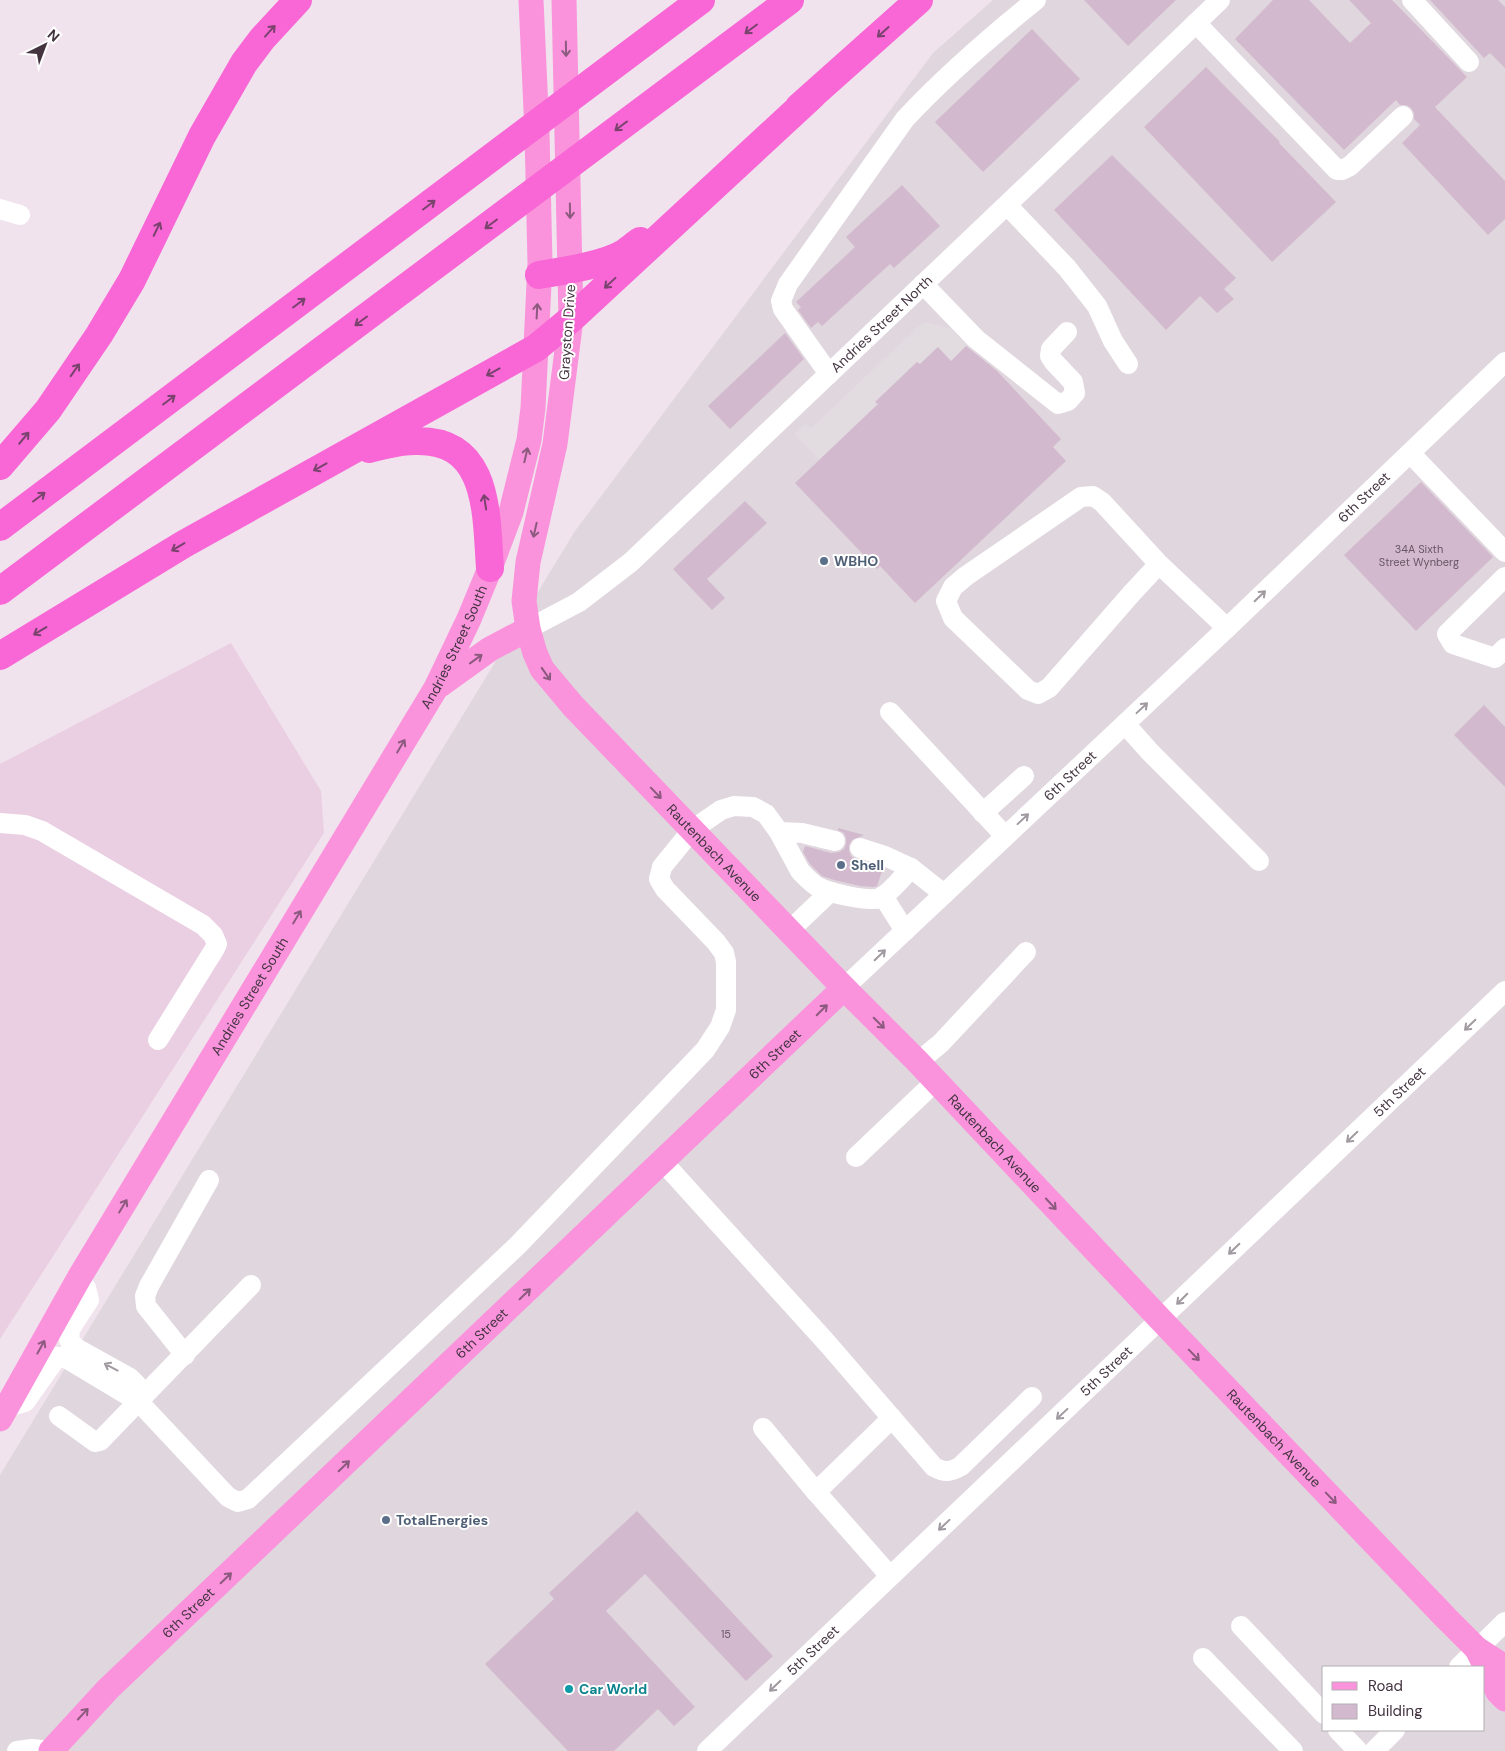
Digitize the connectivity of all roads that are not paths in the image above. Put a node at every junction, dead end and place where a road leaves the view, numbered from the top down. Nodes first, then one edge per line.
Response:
1 (298, 0) edge
2 (531, 0) edge
3 (564, 0) edge
4 (701, 0) edge
5 (790, 0) edge
6 (920, 0) edge
7 (1036, 0) edge
8 (1220, 0) edge
9 (1412, 0) edge
10 (1196, 23) junction
11 (1469, 62) dead end
12 (813, 94) junction
13 (1403, 116) dead end
14 (1007, 205) junction
15 (0, 209) edge
16 (20, 215) dead end
17 (570, 261) junction
18 (539, 269) junction
19 (923, 284) junction
20 (571, 320) junction
21 (1067, 332) dead end
22 (536, 348) junction
23 (1505, 362) edge
24 (1128, 364) dead end
25 (829, 374) junction
26 (1410, 453) junction
27 (343, 454) junction
28 (0, 466) edge
29 (0, 526) edge
30 (1505, 552) edge
31 (1160, 564) junction
32 (490, 568) junction
33 (1505, 577) edge
34 (0, 591) edge
35 (1227, 628) junction
36 (528, 629) junction
37 (1505, 648) edge
38 (0, 656) edge
39 (436, 688) junction
40 (890, 712) dead end
41 (1125, 724) junction
42 (1024, 776) dead end
43 (983, 813) junction
44 (0, 822) edge
45 (692, 830) junction
46 (780, 832) junction
47 (1005, 836) junction
48 (835, 841) dead end
49 (860, 848) dead end
50 (1259, 861) dead end
51 (911, 868) junction
52 (830, 892) junction
53 (944, 894) junction
54 (883, 896) junction
55 (789, 931) junction
56 (905, 931) junction
57 (1026, 952) dead end
58 (844, 988) junction
59 (1505, 991) edge
60 (158, 1040) dead end
61 (918, 1062) junction
62 (936, 1081) junction
63 (856, 1157) dead end
64 (663, 1162) junction
65 (209, 1180) dead end
66 (79, 1278) junction
67 (251, 1285) dead end
68 (1161, 1320) junction
69 (184, 1354) junction
70 (1032, 1397) dead end
71 (139, 1402) junction
72 (4, 1413) edge
73 (59, 1416) dead end
74 (892, 1418) junction
75 (763, 1428) dead end
76 (816, 1492) junction
77 (890, 1576) junction
78 (1505, 1622) edge
79 (1241, 1626) dead end
80 (1477, 1649) junction
81 (1203, 1658) dead end
82 (1460, 1666) edge
83 (1505, 1667) edge
84 (1505, 1699) edge
85 (1322, 1712) edge
86 (1339, 1731) edge
87 (1395, 1731) edge
88 (18, 1751) edge
89 (51, 1751) edge
90 (707, 1751) edge
91 (1293, 1751) edge
92 (1358, 1751) edge
93 (1374, 1751) edge

28 -> 1 highway
2 - 18 main road
3 -> 17 main road, Grayston Drive
29 -> 4 highway
5 -> 34 highway
6 -> 12 highway
7 - 25 street
8 - 10 street, Andries Street North
9 - 11 street
10 - 13 street
10 - 14 street, Andries Street North
12 - 17 highway
12 -> 20 highway
14 - 19 street, Andries Street North
14 - 24 street
15 - 16 street
17 - 18 highway
17 - 20 main road, Grayston Drive
22 -> 18 main road
19 - 21 street
19 - 25 street, Andries Street North
20 - 22 highway
20 -> 36 main road, Grayston Drive
22 -> 27 highway
32 -> 22 main road
23 - 26 street, 6th Street
25 - 36 street, Andries Street North
26 - 30 street
35 -> 26 street, 6th Street
32 -> 27 highway
27 -> 38 highway
31 - 31 street
31 - 35 street
32 - 39 main road, Andries Street South
33 - 37 street
41 -> 35 street, 6th Street
39 -> 36 main road
36 -> 45 main road, Rautenbach Avenue
66 -> 39 main road, Andries Street South
40 - 43 street
47 -> 41 street, 6th Street
41 - 50 street
42 - 43 street
43 - 47 street
44 - 60 street
45 - 46 street
45 - 55 main road, Rautenbach Avenue
45 - 71 street
46 - 48 street
46 - 52 street
47 - 53 street, 6th Street
49 - 51 street
51 - 53 street
51 - 54 street
52 - 54 street
52 - 55 street
53 - 56 street, 6th Street
54 - 56 street
55 - 58 main road, Rautenbach Avenue
58 -> 56 street, 6th Street
57 - 61 street
58 -> 61 main road, Rautenbach Avenue
64 -> 58 main road, 6th Street
59 -> 68 street, 5th Street
61 - 62 main road, Rautenbach Avenue
62 - 63 street
62 -> 68 main road, Rautenbach Avenue
64 - 74 street
89 -> 64 main road, 6th Street
65 - 69 street
71 -> 66 street
72 -> 66 main road, Andries Street South
67 - 69 street
68 -> 77 street, 5th Street
68 -> 80 main road, Rautenbach Avenue
69 - 71 street
70 - 74 street
71 - 72 street
71 - 73 street
74 - 76 street
75 - 76 street
76 - 77 street
77 -> 90 street, 5th Street
78 - 80 street
79 - 85 street
80 - 82 street
80 - 83 main road
80 - 84 main road
81 - 91 street
86 - 92 street
87 - 93 street
88 - 89 street

